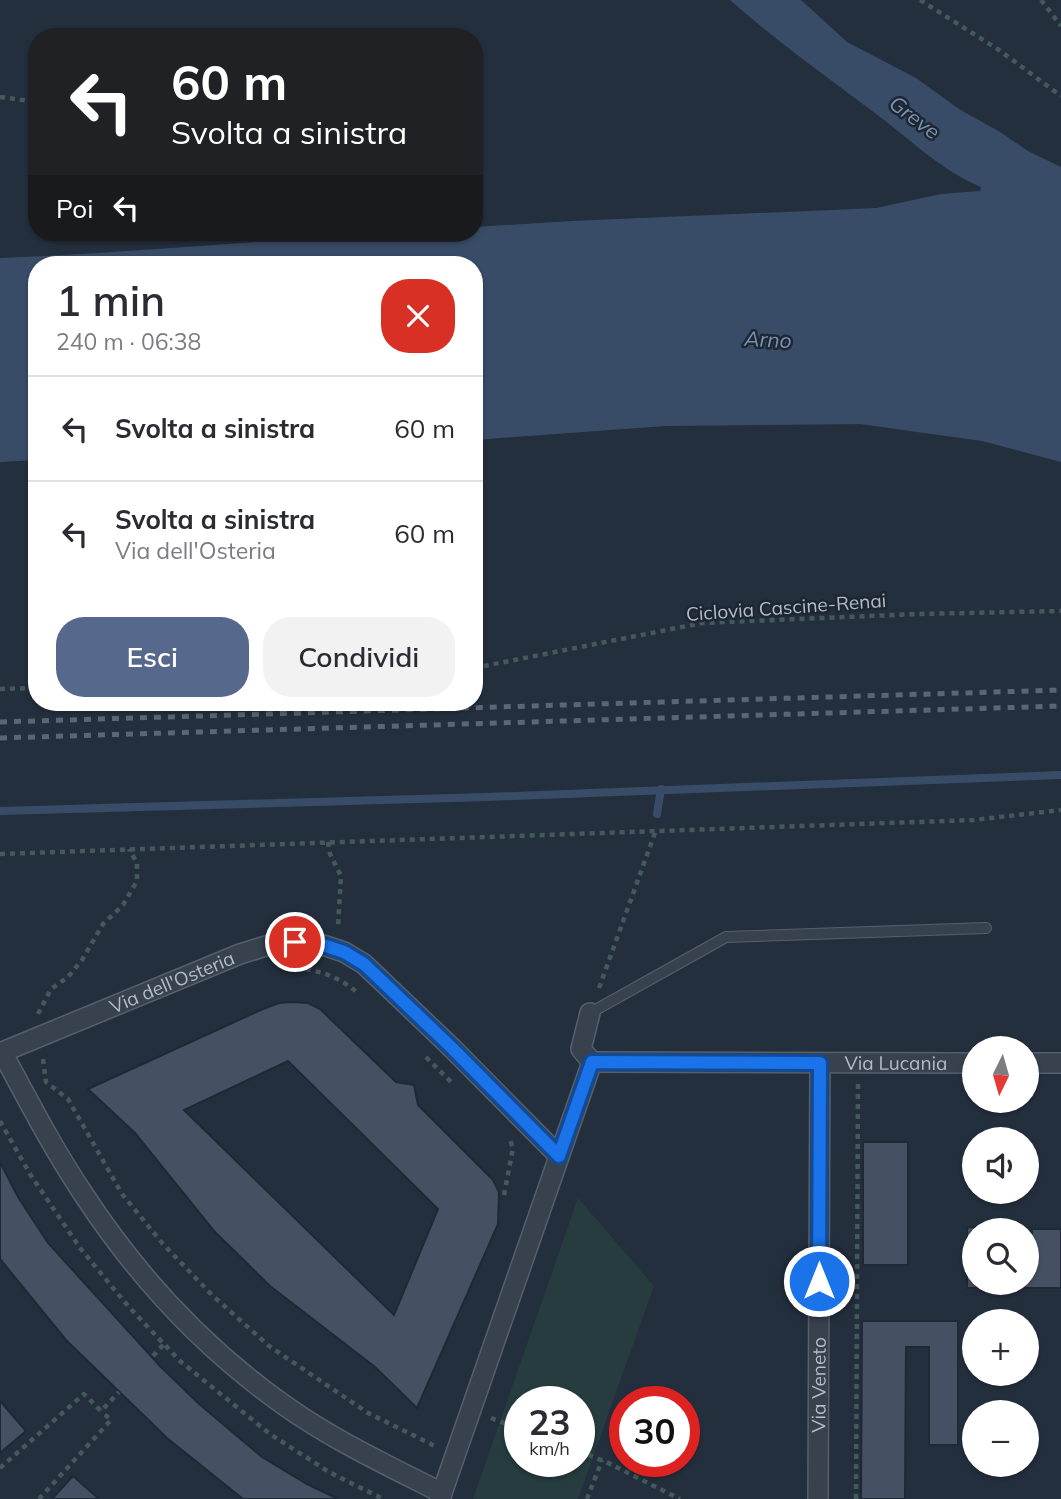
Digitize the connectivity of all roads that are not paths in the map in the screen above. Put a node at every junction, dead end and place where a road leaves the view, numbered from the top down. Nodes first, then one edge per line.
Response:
1 (986, 928) dead end
2 (590, 1013) joint
3 (1, 1052) edge
4 (592, 1062) junction
5 (820, 1063) junction
6 (962, 1063) edge
7 (1040, 1063) edge
8 (1061, 1063) edge
9 (559, 1156) junction
10 (441, 1496) edge
11 (818, 1499) edge

1 - 2 lane
2 - 4 street
3 - 9 street, Via dell'Osteria
3 - 10 street, Via dell'Osteria
4 - 5 street, Via Lucania
4 - 9 street, Via dell'Osteria
5 - 6 street, Via Lucania
5 - 11 street, Via Veneto
7 - 8 street
9 - 10 street, Via dell'Osteria

